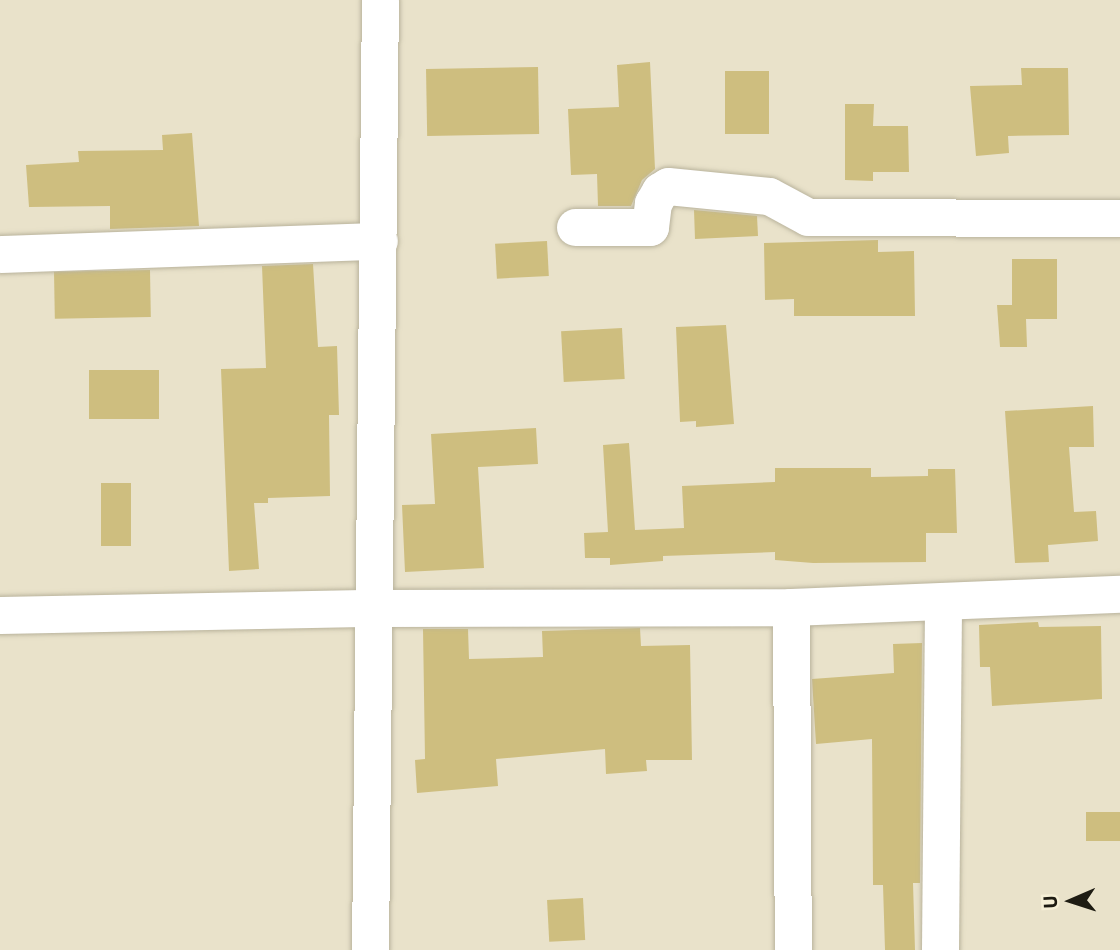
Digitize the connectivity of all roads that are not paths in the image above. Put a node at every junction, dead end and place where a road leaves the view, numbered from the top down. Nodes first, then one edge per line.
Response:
1 (380, 0) edge
2 (1120, 218) edge
3 (575, 227) dead end
4 (379, 241) junction
5 (0, 254) edge
6 (1120, 594) edge
7 (943, 603) junction
8 (791, 607) junction
9 (376, 608) junction
10 (0, 615) edge
11 (370, 950) edge
12 (793, 950) edge
13 (940, 950) edge

1 - 4 street
2 - 3 street
4 - 5 street
4 - 9 street
6 - 7 street
7 - 8 street
7 - 13 street
8 - 9 street
8 - 12 street
9 - 10 street
9 - 11 street

